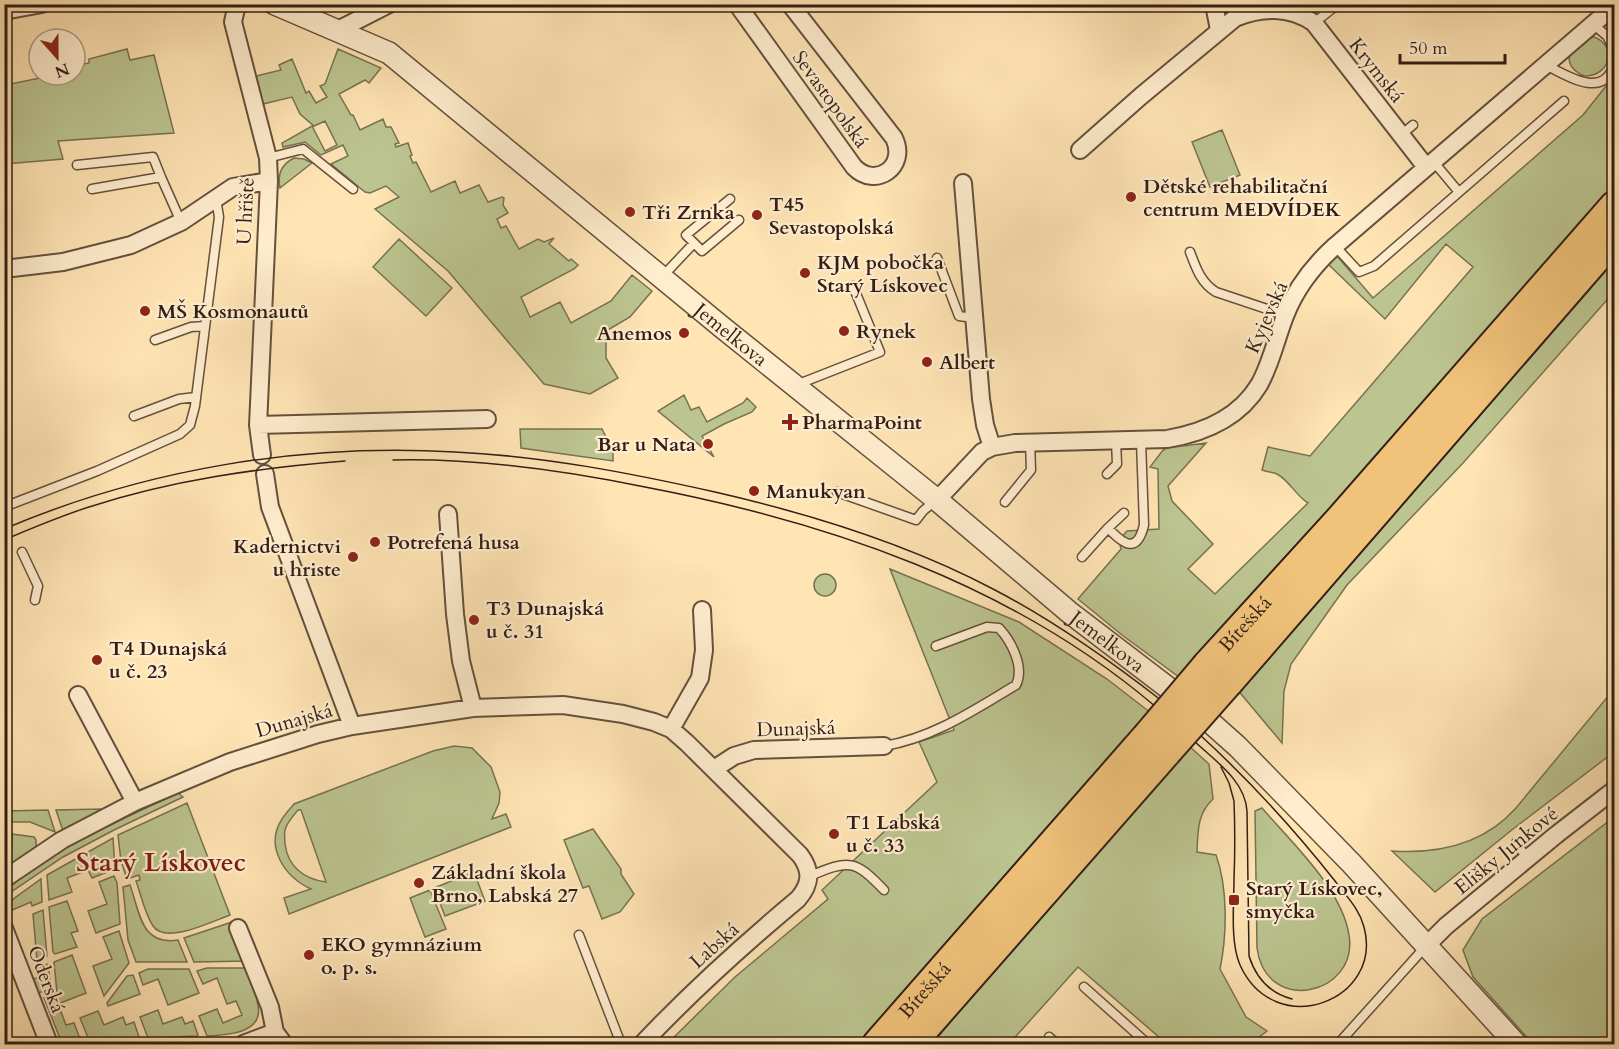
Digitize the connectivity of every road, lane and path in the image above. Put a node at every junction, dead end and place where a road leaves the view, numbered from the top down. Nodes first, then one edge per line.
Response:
1 (42, 4) edge
2 (237, 4) edge
3 (275, 4) edge
4 (389, 4) edge
5 (737, 4) edge
6 (790, 4) edge
7 (1214, 4) edge
8 (1338, 4) edge
9 (1614, 6) edge
10 (4, 11) edge
11 (1314, 23) junction
12 (1593, 24) junction
13 (338, 30) junction
14 (1219, 30) junction
15 (1614, 49) edge
16 (1614, 64) edge
17 (1546, 66) junction
18 (1564, 101) dead end
19 (1080, 150) dead end
20 (268, 158) junction
21 (1429, 164) junction
22 (77, 165) dead end
23 (161, 177) junction
24 (269, 181) junction
25 (963, 183) dead end
26 (92, 189) dead end
27 (353, 189) dead end
28 (1458, 191) junction
29 (216, 199) junction
30 (730, 199) dead end
31 (1614, 206) edge
32 (740, 220) dead end
33 (181, 222) junction
34 (1614, 238) edge
35 (694, 243) junction
36 (1335, 246) junction
37 (1190, 252) dead end
38 (937, 258) dead end
39 (4, 269) edge
40 (661, 277) junction
41 (853, 286) dead end
42 (1285, 315) junction
43 (975, 319) junction
44 (205, 326) junction
45 (155, 340) dead end
46 (794, 386) junction
47 (196, 397) junction
48 (134, 416) dead end
49 (487, 419) dead end
50 (258, 425) junction
51 (1116, 441) junction
52 (1141, 441) junction
53 (1030, 442) junction
54 (992, 447) junction
55 (262, 455) dead end
56 (265, 474) dead end
57 (1107, 474) dead end
58 (837, 492) dead end
59 (936, 500) junction
60 (1005, 502) dead end
61 (4, 507) edge
62 (1124, 513) dead end
63 (448, 514) dead end
64 (1108, 528) junction
65 (22, 552) dead end
66 (1082, 557) dead end
67 (35, 600) dead end
68 (702, 610) dead end
69 (936, 646) dead end
70 (1218, 674) junction
71 (1171, 690) dead end
72 (78, 695) dead end
73 (473, 708) junction
74 (1210, 722) dead end
75 (352, 726) junction
76 (671, 729) junction
77 (1156, 744) junction
78 (884, 746) joint
79 (714, 769) junction
80 (1614, 790) edge
81 (135, 802) junction
82 (1516, 843) dead end
83 (1528, 859) junction
84 (810, 876) junction
85 (4, 879) edge
86 (884, 890) dead end
87 (238, 927) dead end
88 (4, 928) edge
89 (579, 934) dead end
90 (1427, 945) junction
91 (1084, 987) dead end
92 (1049, 1037) dead end
93 (280, 1038) edge
94 (50, 1044) edge
95 (243, 1044) edge
96 (621, 1044) edge
97 (642, 1044) edge
98 (877, 1044) edge
99 (911, 1044) edge
100 (1057, 1044) edge
101 (1149, 1044) edge
102 (1338, 1044) edge
103 (1516, 1044) edge

1 - 10 street
2 - 20 street, U hřiště
3 - 13 street, Jemelkova
4 - 13 street
5 - 6 street, Sevastopolská
7 - 14 street
8 - 11 lane
9 - 12 street, Kyjevská
11 - 14 street
11 - 21 street, Krymská
12 - 15 lane
12 - 17 street, Kyjevská
13 - 40 street, Jemelkova
14 - 19 street
16 - 17 lane
17 - 21 street, Kyjevská
18 - 28 lane
20 - 24 street, U hřiště
20 - 27 lane
21 - 28 lane
21 - 36 street, Kyjevská
22 - 23 lane
23 - 26 lane
23 - 33 lane
24 - 29 street
24 - 50 street, U hřiště
25 - 43 street
28 - 36 lane
29 - 33 street
29 - 44 lane
30 - 35 lane
31 - 70 highway, Bítešská
32 - 35 lane
33 - 39 street
34 - 70 highway, Bítešská
35 - 40 lane
36 - 42 street, Kyjevská
37 - 42 lane
38 - 43 lane
40 - 46 street, Jemelkova
41 - 46 lane
42 - 52 street, Kyjevská
43 - 54 street
44 - 45 lane
44 - 47 lane
46 - 59 street, Jemelkova
47 - 48 lane
47 - 61 lane
49 - 50 street
50 - 55 street, U hřiště
51 - 52 street, Kyjevská
51 - 53 street, Kyjevská
51 - 57 lane
52 - 64 lane
53 - 54 street, Kyjevská
53 - 60 lane
54 - 59 street
56 - 75 street
58 - 59 lane
59 - 71 street, Jemelkova
62 - 64 lane
63 - 73 street
64 - 66 lane
65 - 67 lane
68 - 76 street
69 - 78 lane
70 - 77 highway, Bítešská, bridge
72 - 81 street
73 - 75 street, Dunajská
73 - 76 street, Dunajská
74 - 90 street
75 - 81 street, Dunajská
76 - 79 street, Dunajská
77 - 98 highway, Bítešská
77 - 99 highway, Bítešská
78 - 79 street, Dunajská
79 - 84 street, Dunajská
80 - 83 street, Elišky Junkové
81 - 85 street, Dunajská
82 - 83 lane
83 - 90 street, Elišky Junkové
84 - 86 lane
84 - 97 street, Labská
87 - 93 street
88 - 94 street, Oderská
89 - 96 lane
90 - 102 lane
90 - 103 street
91 - 101 lane
92 - 100 lane
93 - 95 street

